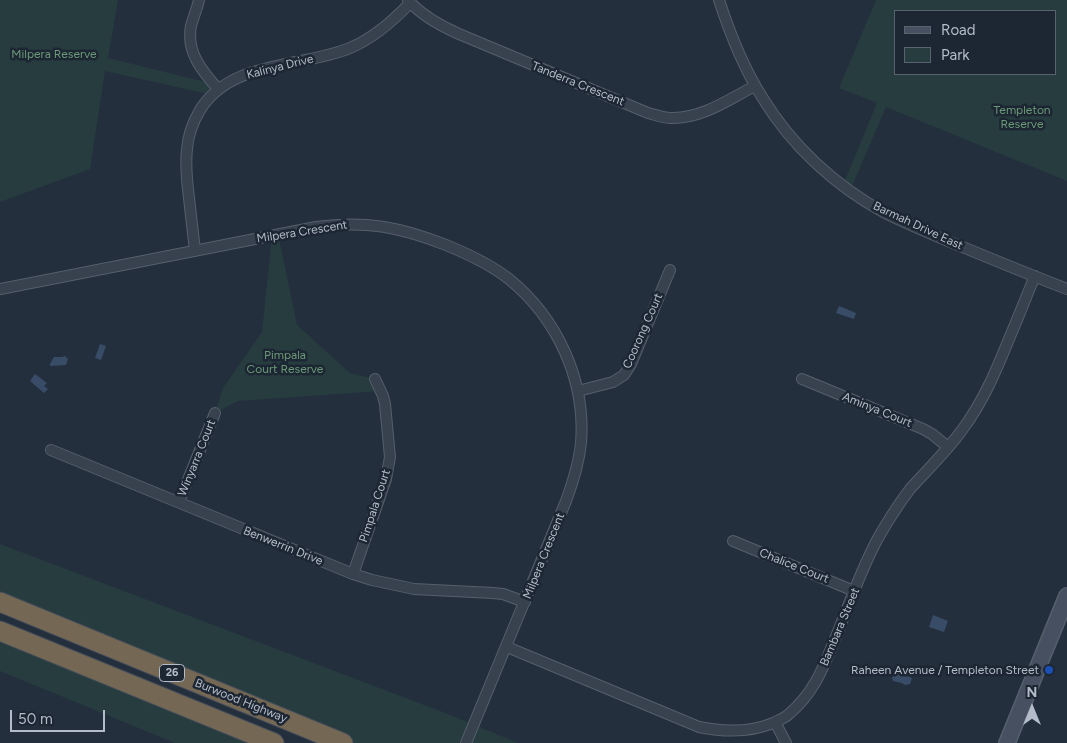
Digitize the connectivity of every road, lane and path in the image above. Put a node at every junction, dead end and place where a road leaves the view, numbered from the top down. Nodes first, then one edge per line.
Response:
1 (199, 0) edge
2 (719, 0) edge
3 (409, 1) edge
4 (755, 86) junction
5 (218, 89) junction
6 (196, 251) junction
7 (670, 270) dead end
8 (1034, 276) junction
9 (0, 289) edge
10 (1067, 290) edge
11 (375, 379) dead end
12 (802, 379) dead end
13 (578, 391) junction
14 (215, 413) dead end
15 (948, 447) junction
16 (51, 450) dead end
17 (178, 502) junction
18 (733, 541) dead end
19 (353, 574) junction
20 (854, 591) junction
21 (1067, 596) edge
22 (0, 602) edge
23 (525, 602) junction
24 (0, 631) edge
25 (507, 647) junction
26 (775, 722) junction
27 (274, 743) edge
28 (343, 743) edge
29 (466, 743) edge
30 (786, 743) edge
31 (1007, 743) edge

1 - 5 street
2 - 4 street, Barmah Drive East
3 - 4 street, Tanderra Crescent
3 - 5 street, Kalinya Drive
4 - 8 street, Barmah Drive East
5 - 6 street, Kalinya Drive
6 - 9 street, Milpera Crescent
6 - 13 street, Milpera Crescent
7 - 13 street, Coorong Court
8 - 10 street, Barmah Drive East
8 - 15 street, Bambara Street
11 - 19 street, Pimpala Court
12 - 15 street, Aminya Court
13 - 23 street, Milpera Crescent
14 - 17 street, Winyarra Court
15 - 20 street, Bambara Street
16 - 17 street, Benwerrin Drive
17 - 19 street, Benwerrin Drive
18 - 20 street, Chalice Court
19 - 23 street, Benwerrin Drive
20 - 26 street, Bambara Street
21 - 31 street
22 - 28 highway, Burwood Highway / 26
23 - 25 street, Milpera Crescent
24 - 27 highway, 26
25 - 26 street, Bambara Street
25 - 29 street, Milpera Crescent
26 - 30 street

